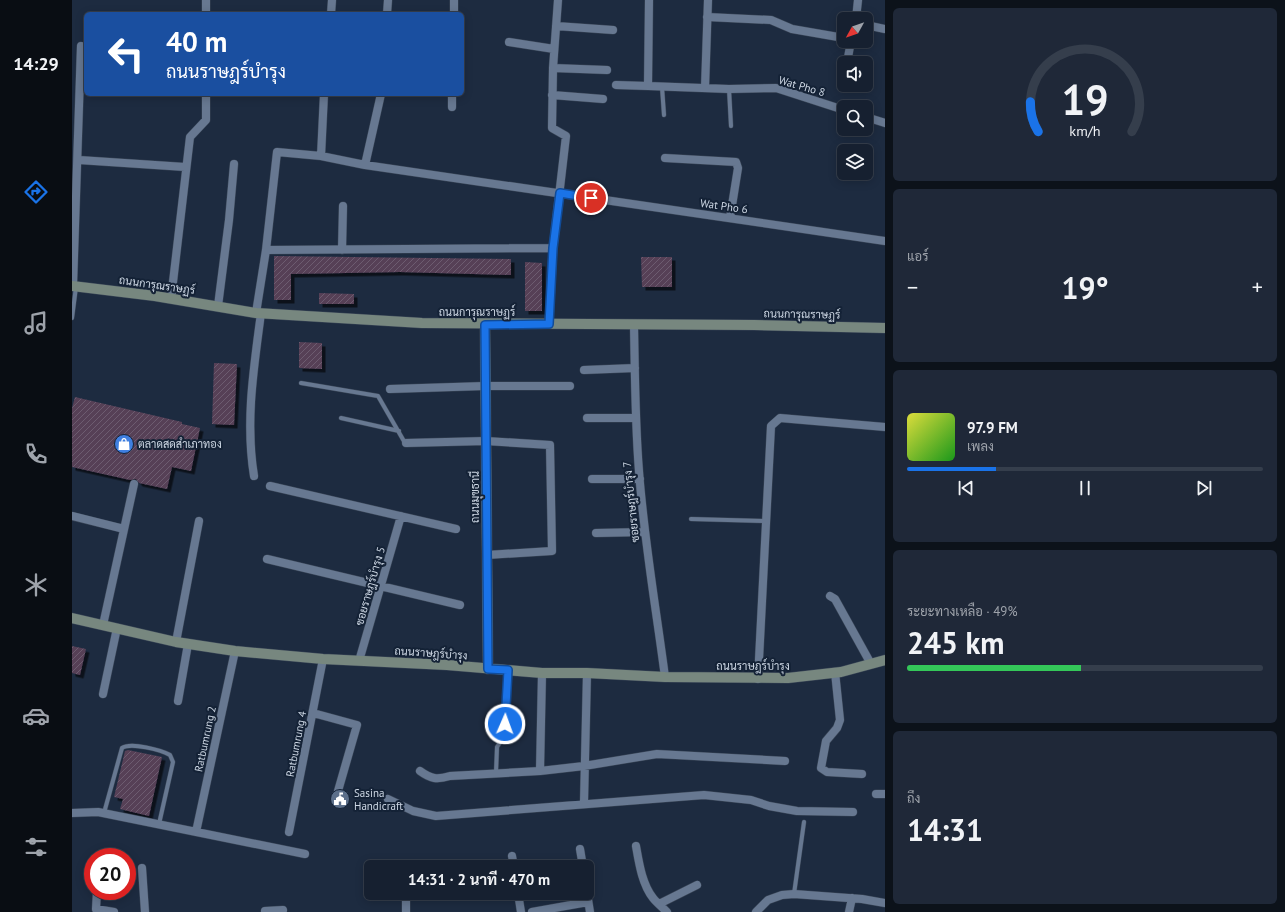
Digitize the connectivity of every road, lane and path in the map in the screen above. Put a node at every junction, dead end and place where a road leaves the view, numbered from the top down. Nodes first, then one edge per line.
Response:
1 (206, 0) edge
2 (332, 0) edge
3 (388, 0) edge
4 (454, 0) edge
5 (558, 0) edge
6 (649, 0) edge
7 (708, 0) edge
8 (858, 0) edge
9 (206, 12) edge
10 (331, 12) edge
11 (387, 12) edge
12 (454, 12) edge
13 (857, 12) edge
14 (707, 17) junction
15 (556, 26) junction
16 (873, 26) edge
17 (885, 29) edge
18 (613, 30) dead end
19 (837, 37) edge
20 (509, 42) dead end
21 (81, 46) dead end
22 (554, 49) junction
23 (552, 68) junction
24 (607, 70) dead end
25 (616, 85) dead end
26 (648, 86) junction
27 (662, 87) junction
28 (705, 88) junction
29 (729, 89) junction
30 (552, 95) junction
31 (206, 96) edge
32 (324, 96) edge
33 (381, 96) edge
34 (452, 96) edge
35 (603, 99) dead end
36 (452, 107) dead end
37 (837, 108) edge
38 (664, 115) dead end
39 (873, 119) edge
40 (885, 123) edge
41 (731, 126) dead end
42 (321, 156) junction
43 (665, 158) dead end
44 (78, 160) junction
45 (234, 164) dead end
46 (365, 165) junction
47 (186, 167) junction
48 (560, 193) junction
49 (343, 206) dead end
50 (730, 218) junction
51 (885, 241) edge
52 (553, 248) junction
53 (266, 250) junction
54 (342, 250) junction
55 (74, 286) edge
56 (171, 299) junction
57 (218, 306) junction
58 (259, 313) junction
59 (72, 318) edge
60 (549, 324) junction
61 (485, 325) junction
62 (634, 325) junction
63 (885, 328) edge
64 (635, 368) junction
65 (584, 370) dead end
66 (301, 383) dead end
67 (485, 386) junction
68 (570, 386) dead end
69 (390, 389) dead end
70 (340, 418) dead end
71 (587, 418) dead end
72 (636, 418) junction
73 (885, 427) edge
74 (399, 431) junction
75 (486, 441) junction
76 (406, 443) joint
77 (254, 476) dead end
78 (592, 479) dead end
79 (640, 479) junction
80 (134, 484) dead end
81 (270, 486) dead end
82 (72, 516) edge
83 (401, 516) junction
84 (691, 519) dead end
85 (199, 521) dead end
86 (766, 521) junction
87 (124, 529) junction
88 (456, 529) dead end
89 (645, 532) junction
90 (596, 533) dead end
91 (487, 555) junction
92 (267, 559) dead end
93 (381, 586) junction
94 (830, 596) dead end
95 (460, 605) dead end
96 (72, 618) edge
97 (103, 625) junction
98 (117, 628) junction
99 (176, 642) junction
100 (188, 644) junction
101 (236, 651) junction
102 (323, 659) junction
103 (885, 660) edge
104 (359, 661) junction
105 (871, 664) junction
106 (488, 669) junction
107 (508, 670) junction
108 (835, 672) junction
109 (542, 673) junction
110 (587, 673) junction
111 (665, 677) junction
112 (758, 679) junction
113 (103, 694) dead end
114 (178, 701) dead end
115 (313, 714) junction
116 (785, 761) dead end
117 (584, 766) junction
118 (420, 771) dead end
119 (540, 771) junction
120 (496, 774) junction
121 (862, 774) dead end
122 (338, 791) dead end
123 (876, 794) dead end
124 (885, 794) edge
125 (388, 799) dead end
126 (584, 803) junction
127 (853, 812) dead end
128 (72, 813) edge
129 (104, 814) junction
130 (804, 822) dead end
131 (159, 825) junction
132 (196, 832) junction
133 (290, 832) dead end
134 (636, 846) dead end
135 (580, 849) dead end
136 (305, 854) dead end
137 (512, 856) dead end
138 (513, 860) edge
139 (582, 860) edge
140 (142, 868) dead end
141 (697, 885) dead end
142 (794, 894) junction
143 (852, 898) junction
144 (96, 900) edge
145 (406, 900) edge
146 (519, 900) edge
147 (588, 902) joint
148 (885, 903) edge
149 (660, 904) junction
150 (283, 910) dead end
151 (114, 912) edge
152 (145, 912) edge
153 (262, 912) edge
154 (406, 912) edge
155 (521, 912) edge
156 (532, 912) edge
157 (590, 912) edge
158 (667, 912) edge
159 (756, 912) edge
160 (849, 912) edge

1 - 9 street
2 - 10 street
3 - 11 street
4 - 12 street
5 - 15 street
6 - 26 street
7 - 14 street
8 - 13 street
14 - 19 street
14 - 28 street
15 - 18 street
15 - 22 street
16 - 17 street
20 - 22 street
21 - 44 street
22 - 23 street
23 - 24 street
23 - 30 street
25 - 26 street, Wat Pho 8
26 - 27 street, Wat Pho 8
27 - 28 street, Wat Pho 8
27 - 38 lane
28 - 29 street, Wat Pho 8
29 - 37 street, Wat Pho 8
29 - 41 lane
30 - 35 street
30 - 48 street
31 - 47 street
32 - 42 street
33 - 46 street
34 - 36 street
39 - 40 street
42 - 46 street, Wat Pho 6
42 - 53 street, Wat Pho 6
43 - 50 street
44 - 47 street
44 - 55 street
45 - 57 street
46 - 48 street, Wat Pho 6
47 - 56 street
48 - 50 street, Wat Pho 6
48 - 52 street
49 - 54 street
50 - 51 street, Wat Pho 6
52 - 54 street
52 - 60 street
53 - 54 street
53 - 58 street
55 - 56 street, ถนนการุณราษฏร์
55 - 59 lane
56 - 57 street, ถนนการุณราษฏร์
57 - 58 street, ถนนการุณราษฏร์
58 - 61 street, ถนนการุณราษฏร์
58 - 77 street
60 - 61 street, ถนนการุณราษฏร์
60 - 62 street, ถนนการุณราษฏร์
61 - 67 street, ถนนมุขธานี
62 - 63 street, ถนนการุณราษฏร์
62 - 64 street, ซอยราษฎร์บำรุง 7
64 - 65 street
64 - 72 street, ซอยราษฎร์บำรุง 7
66 - 74 lane
67 - 68 street
67 - 69 street
67 - 75 street, ถนนมุขธานี
70 - 74 lane
71 - 72 street
72 - 79 street, ซอยราษฎร์บำรุง 7
73 - 86 street
74 - 76 lane
75 - 76 street
75 - 91 street, ถนนมุขธานี
75 - 91 street
78 - 79 street
79 - 89 street, ซอยราษฎร์บำรุง 7
80 - 87 street
81 - 83 street
82 - 87 street
83 - 88 street
83 - 93 street, ซอยราษฎร์บำรุง 5
84 - 86 lane
85 - 99 street
86 - 112 street
87 - 97 street
89 - 90 street
89 - 111 street, ซอยราษฎร์บำรุง 7
91 - 106 street, ถนนมุขธานี
92 - 93 street
93 - 95 street
93 - 104 street, ซอยราษฎร์บำรุง 5
94 - 105 street
96 - 97 street, ถนนราษฎร์บำรุง
97 - 98 street, ถนนราษฎร์บำรุง
98 - 99 street, ถนนราษฎร์บำรุง
98 - 113 street
99 - 100 street, ถนนราษฎร์บำรุง
100 - 101 street, ถนนราษฎร์บำรุง
100 - 114 street
101 - 102 street, ถนนราษฎร์บำรุง
101 - 132 street, Ratbumrung 2
102 - 104 street, ถนนราษฎร์บำรุง
102 - 115 street, Ratbumrung 4
103 - 105 street, ถนนราษฎร์บำรุง
104 - 106 street, ถนนราษฎร์บำรุง
105 - 108 street, ถนนราษฎร์บำรุง
106 - 107 street, ถนนราษฎร์บำรุง
107 - 109 street, ถนนราษฎร์บำรุง
107 - 120 lane
108 - 112 street, ถนนราษฎร์บำรุง
108 - 121 street
109 - 110 street, ถนนราษฎร์บำรุง
109 - 119 street
110 - 111 street, ถนนราษฎร์บำรุง
110 - 117 street
111 - 112 street, ถนนราษฎร์บำรุง
115 - 122 street
115 - 133 street, Ratbumrung 4
116 - 117 street
117 - 119 street
117 - 126 street
118 - 120 street
119 - 120 street
123 - 124 street
125 - 126 street
126 - 127 street
128 - 129 street
129 - 131 street
129 - 131 lane
130 - 142 lane
131 - 132 street
132 - 136 street
134 - 149 street
135 - 139 street
137 - 138 street
140 - 152 street
141 - 149 street
142 - 143 street
142 - 159 street
143 - 148 street
143 - 160 street
144 - 151 street
145 - 154 street
146 - 155 street
147 - 156 street
147 - 157 street
149 - 158 street
150 - 153 street

